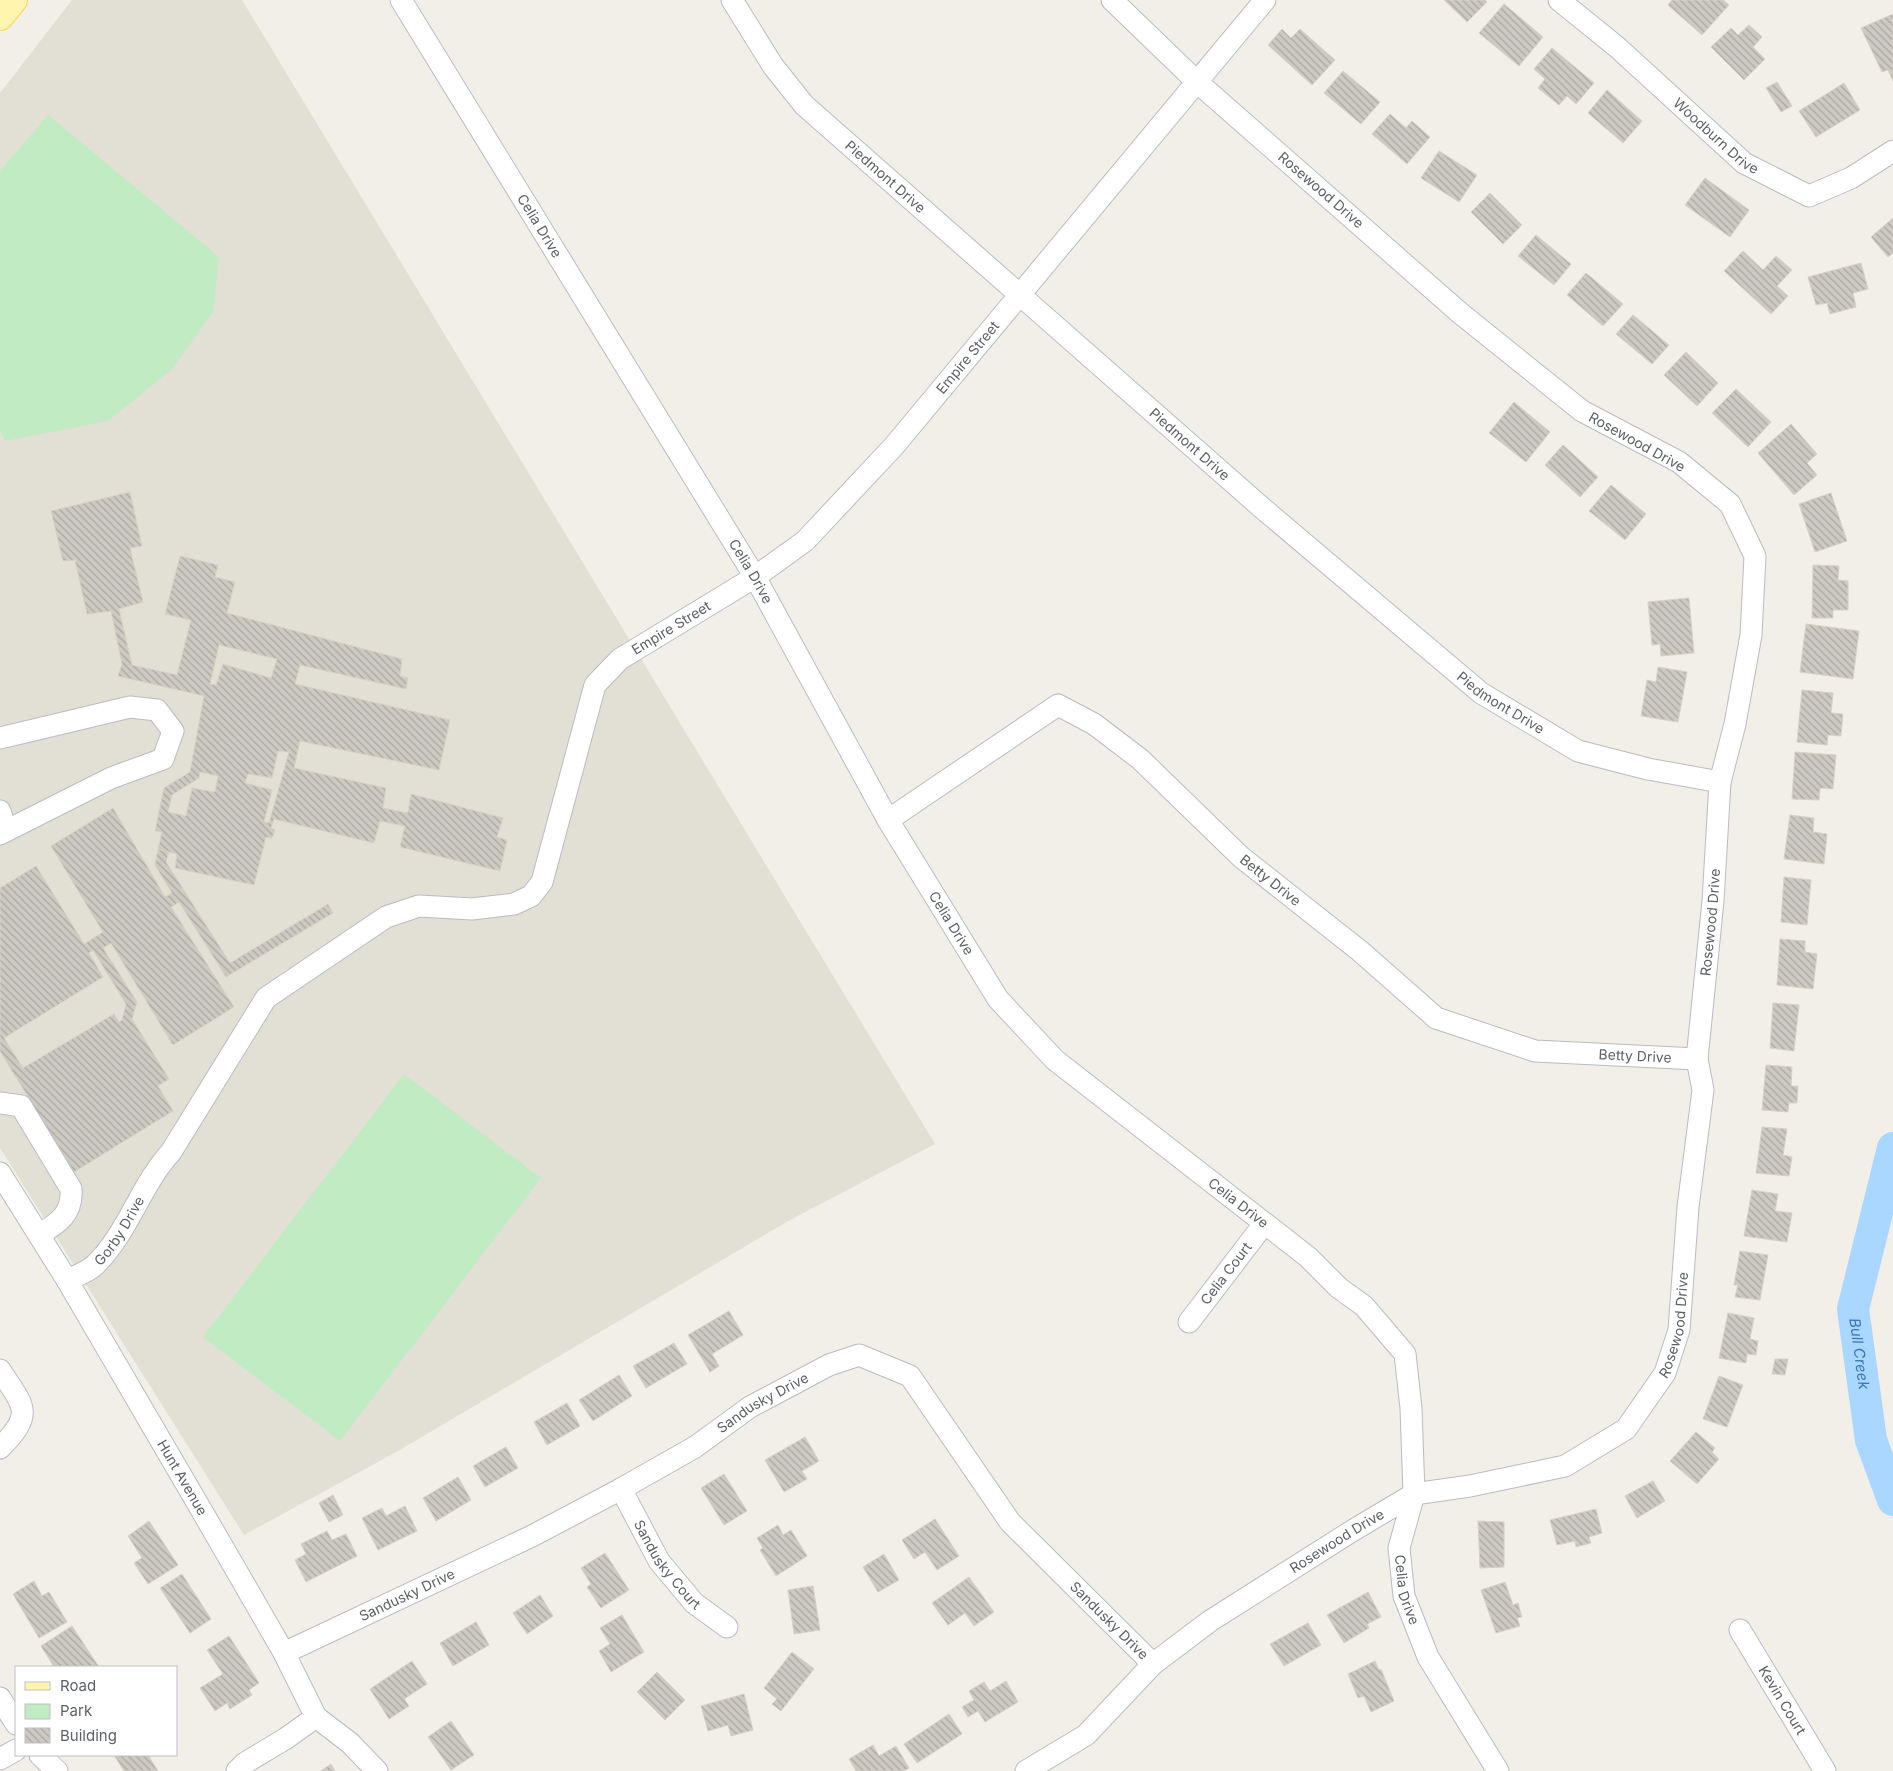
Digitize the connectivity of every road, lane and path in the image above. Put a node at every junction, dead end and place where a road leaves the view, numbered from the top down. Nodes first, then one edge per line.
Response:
1 (14, 0) edge
2 (401, 0) edge
3 (732, 0) edge
4 (1112, 0) edge
5 (1265, 0) edge
6 (1559, 0) edge
7 (0, 17) edge
8 (1196, 81) junction
9 (1893, 151) edge
10 (1020, 293) junction
11 (755, 577) junction
12 (0, 738) edge
13 (1720, 782) junction
14 (888, 820) junction
15 (2, 826) edge
16 (1697, 1059) junction
17 (0, 1103) edge
18 (157, 1168) joint
19 (0, 1173) edge
20 (1264, 1224) junction
21 (39, 1235) junction
22 (67, 1280) junction
23 (1189, 1322) dead end
24 (0, 1370) edge
25 (0, 1448) edge
26 (621, 1490) junction
27 (1414, 1494) junction
28 (726, 1627) dead end
29 (1740, 1630) dead end
30 (284, 1653) junction
31 (1153, 1664) junction
32 (0, 1698) edge
33 (316, 1717) junction
34 (15, 1722) edge
35 (15, 1751) edge
36 (41, 1756) edge
37 (0, 1759) edge
38 (57, 1771) edge
39 (237, 1771) edge
40 (377, 1771) edge
41 (1026, 1771) edge
42 (1498, 1771) edge
43 (1825, 1771) edge

1 - 7 main road
2 - 11 street, Celia Drive
3 - 10 street, Piedmont Drive
4 - 8 street, Rosewood Drive
5 - 8 street, Empire Street
6 - 9 street, Woodburn Drive
8 - 10 street, Empire Street
8 - 13 street, Rosewood Drive
10 - 11 street, Empire Street
10 - 13 street, Piedmont Drive
11 - 14 street, Celia Drive
11 - 18 street, Empire Street
12 - 15 street
13 - 16 street, Rosewood Drive
14 - 16 street, Betty Drive
14 - 20 street, Celia Drive
16 - 27 street, Rosewood Drive
17 - 21 street
18 - 22 street, Gorby Drive
19 - 21 street, Hunt Avenue
20 - 23 street, Celia Court
20 - 27 street, Celia Drive
21 - 22 street, Hunt Avenue
22 - 30 street, Hunt Avenue
24 - 25 street
26 - 28 street, Sandusky Court
26 - 30 street, Sandusky Drive
26 - 31 street, Sandusky Drive
27 - 31 street, Rosewood Drive
27 - 42 street, Celia Drive
29 - 43 street, Kevin Court
30 - 33 street, Hunt Avenue
31 - 41 street, Rosewood Drive
32 - 34 street
33 - 39 street
33 - 40 street, Hunt Avenue
35 - 37 street
36 - 38 street

